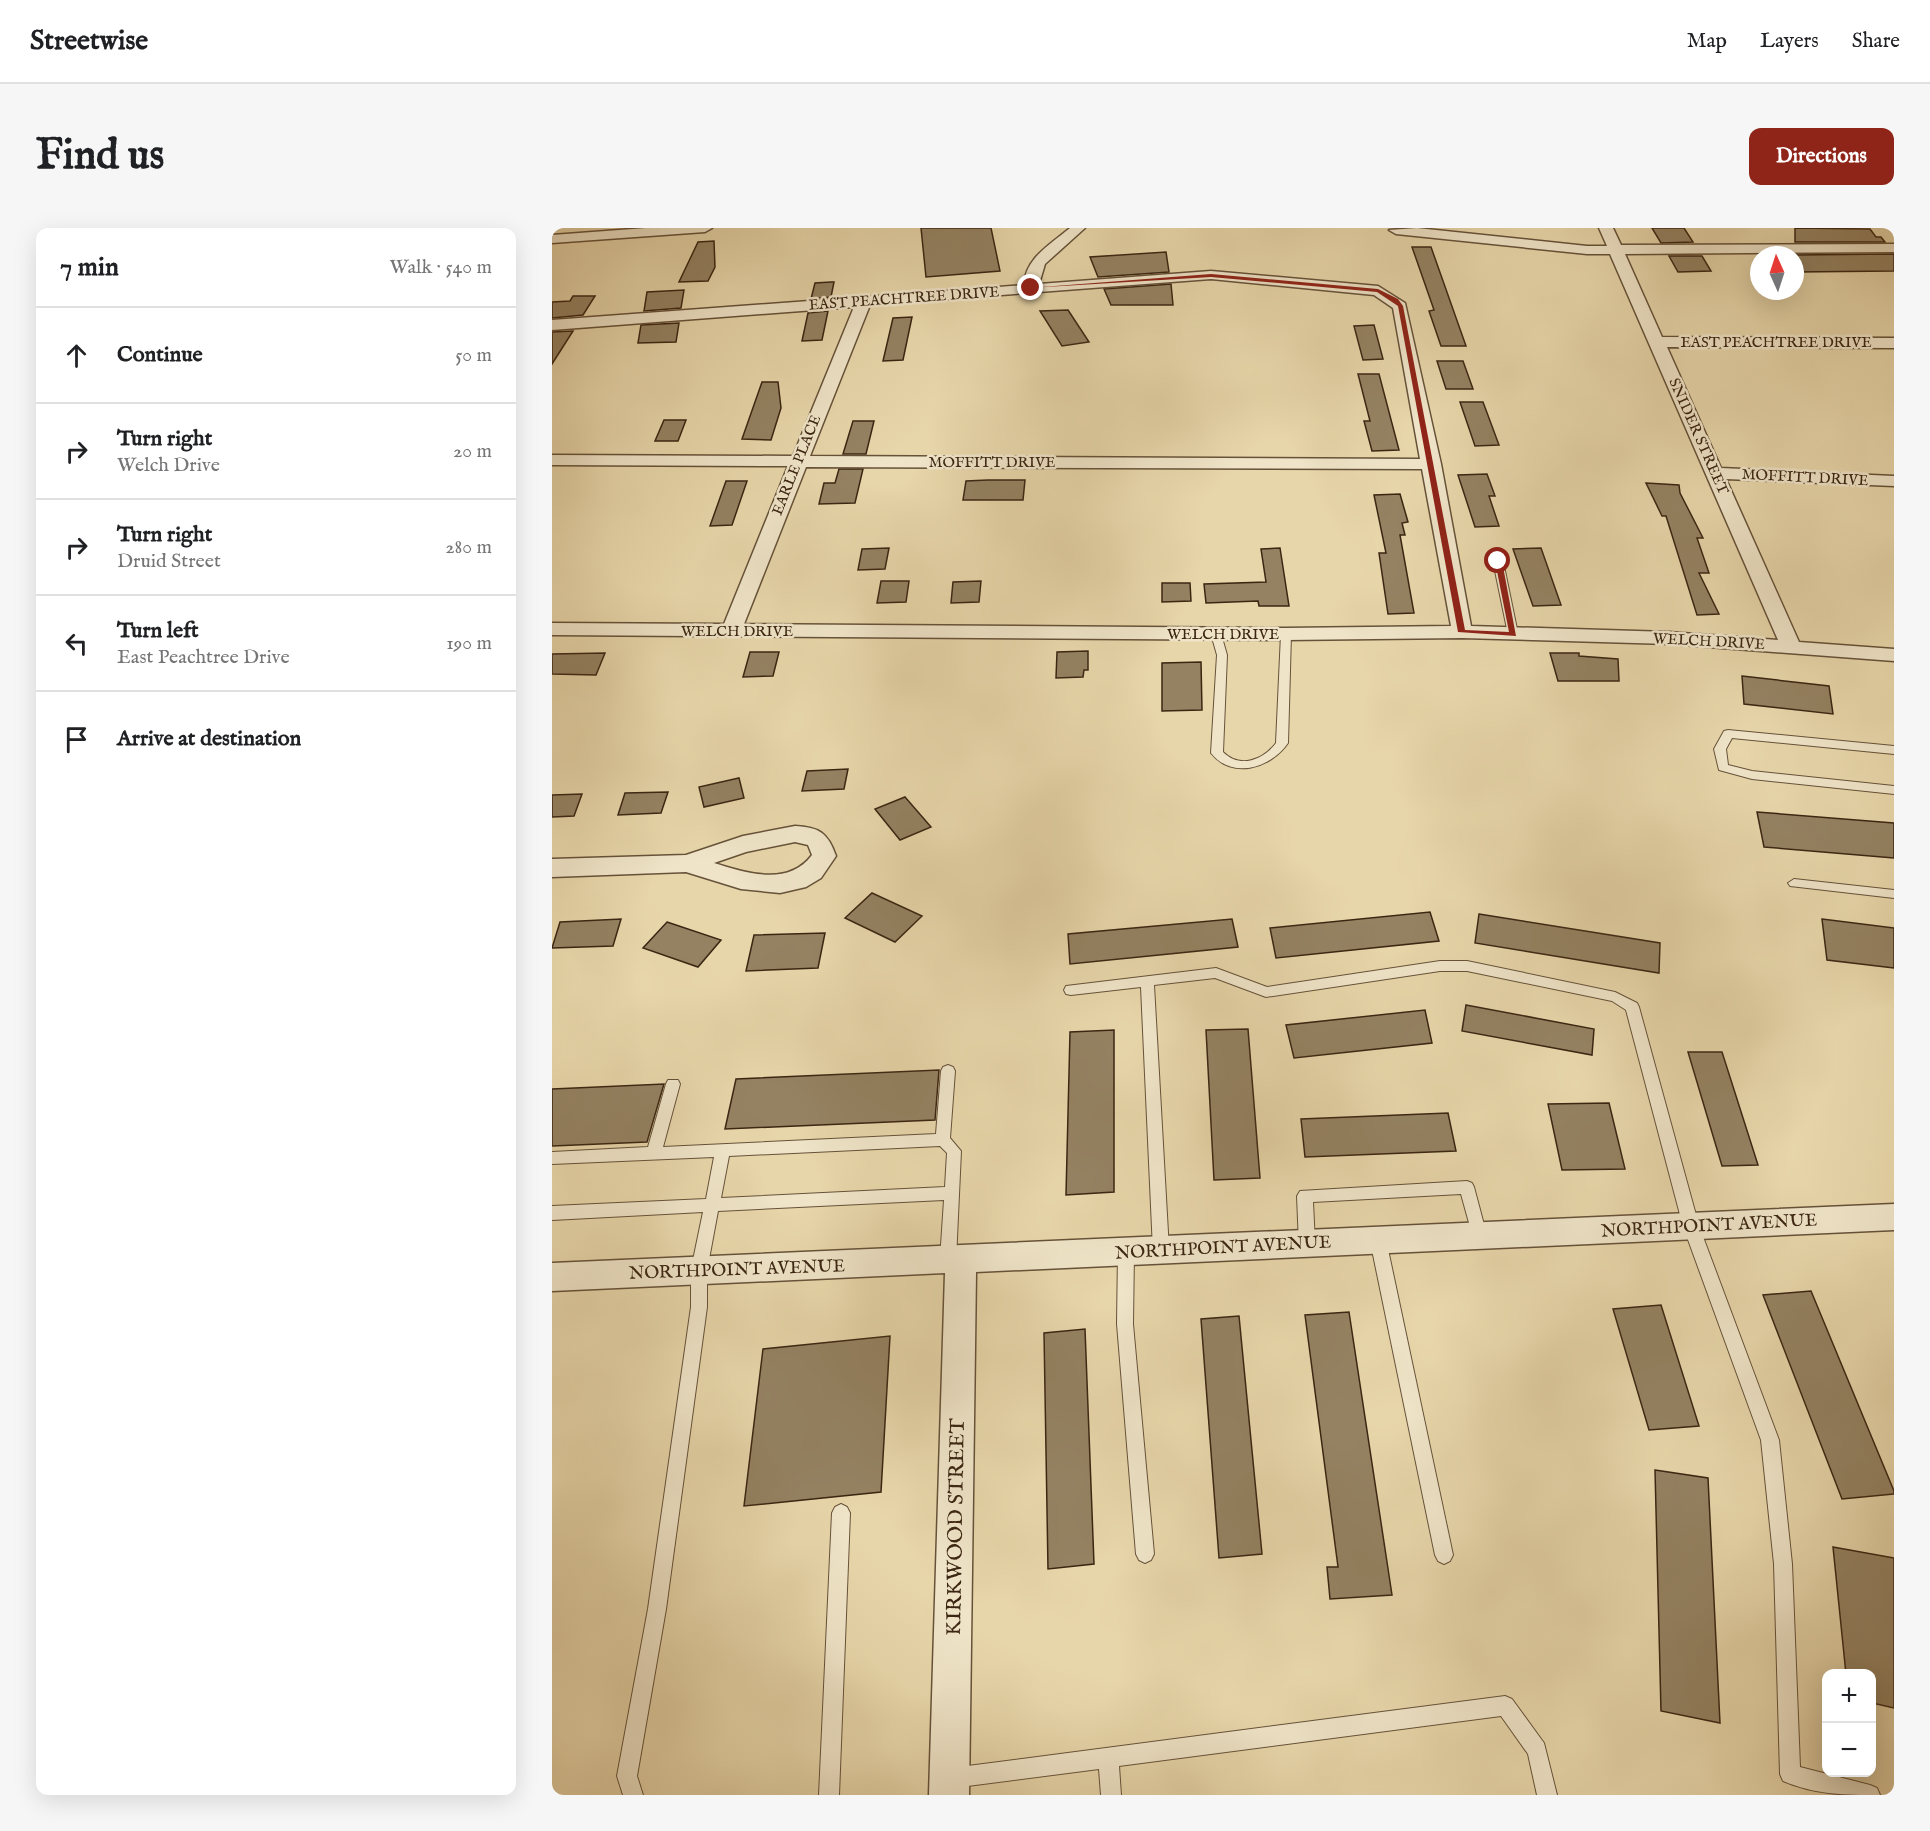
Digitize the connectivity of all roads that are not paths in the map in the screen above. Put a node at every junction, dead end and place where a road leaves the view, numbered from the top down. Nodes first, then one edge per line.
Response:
1 (705, 228) edge
2 (1078, 228) edge
3 (1606, 228) edge
4 (1396, 230) dead end
5 (552, 239) edge
6 (1894, 248) edge
7 (1616, 250) junction
8 (1031, 288) junction
9 (864, 301) junction
10 (552, 325) edge
11 (1657, 342) junction
12 (1894, 343) edge
13 (552, 460) edge
14 (798, 461) junction
15 (1432, 464) junction
16 (1716, 473) junction
17 (1894, 481) edge
18 (1498, 561) dead end
19 (552, 629) edge
20 (731, 631) junction
21 (1462, 632) junction
22 (1216, 634) junction
23 (1286, 634) junction
24 (1514, 634) junction
25 (1791, 646) junction
26 (1894, 655) edge
27 (1894, 750) edge
28 (1894, 790) edge
29 (687, 863) dead end
30 (552, 868) edge
31 (1794, 883) dead end
32 (1894, 894) edge
33 (1147, 982) junction
34 (1071, 990) dead end
35 (948, 1071) dead end
36 (673, 1084) dead end
37 (944, 1140) junction
38 (723, 1150) junction
39 (654, 1153) junction
40 (552, 1158) edge
41 (952, 1193) junction
42 (712, 1204) junction
43 (552, 1213) edge
44 (1894, 1217) edge
45 (1691, 1226) junction
46 (1479, 1236) junction
47 (1378, 1240) junction
48 (1307, 1244) junction
49 (1161, 1250) junction
50 (1126, 1252) junction
51 (955, 1260) junction
52 (699, 1270) junction
53 (552, 1277) edge
54 (841, 1513) dead end
55 (1144, 1554) dead end
56 (1444, 1554) dead end
57 (1108, 1757) junction
58 (950, 1787) edge
59 (633, 1795) edge
60 (830, 1795) edge
61 (1111, 1795) edge
62 (1547, 1795) edge
63 (1870, 1795) edge

1 - 5 street
2 - 8 street
3 - 7 street, SNIDER STREET
4 - 7 street
6 - 7 street
7 - 11 street, SNIDER STREET
8 - 9 street, EAST PEACHTREE DRIVE
8 - 15 street, EAST PEACHTREE DRIVE
9 - 10 street, EAST PEACHTREE DRIVE
9 - 14 street, EARLE PLACE
11 - 12 street, EAST PEACHTREE DRIVE
11 - 16 street, SNIDER STREET
13 - 14 street, MOFFITT DRIVE
14 - 15 street, MOFFITT DRIVE
14 - 20 street, EARLE PLACE
15 - 21 street
16 - 17 street, MOFFITT DRIVE
16 - 25 street, SNIDER STREET
18 - 24 lane
19 - 20 street, WELCH DRIVE
20 - 22 street, WELCH DRIVE
21 - 23 street, WELCH DRIVE
21 - 24 street, WELCH DRIVE
22 - 23 street, WELCH DRIVE
22 - 23 lane
24 - 25 street, WELCH DRIVE
25 - 26 street, WELCH DRIVE
27 - 28 lane
29 - 30 street
31 - 32 lane
33 - 34 lane
33 - 45 lane
33 - 49 lane
35 - 37 lane
36 - 39 lane
37 - 38 lane
37 - 41 lane
38 - 39 lane
38 - 42 lane
39 - 40 lane
41 - 42 lane
41 - 51 lane
42 - 43 lane
42 - 52 lane
44 - 45 street, NORTHPOINT AVENUE
45 - 46 street, NORTHPOINT AVENUE
45 - 63 lane
46 - 47 street, NORTHPOINT AVENUE
46 - 48 lane
47 - 48 street, NORTHPOINT AVENUE
47 - 56 lane
48 - 49 street, NORTHPOINT AVENUE
49 - 50 street, NORTHPOINT AVENUE
50 - 51 street, NORTHPOINT AVENUE
50 - 55 lane
51 - 52 street, NORTHPOINT AVENUE
51 - 58 street, KIRKWOOD STREET
52 - 53 street, NORTHPOINT AVENUE
52 - 59 lane
54 - 60 lane
57 - 58 lane
57 - 61 lane
57 - 62 lane

